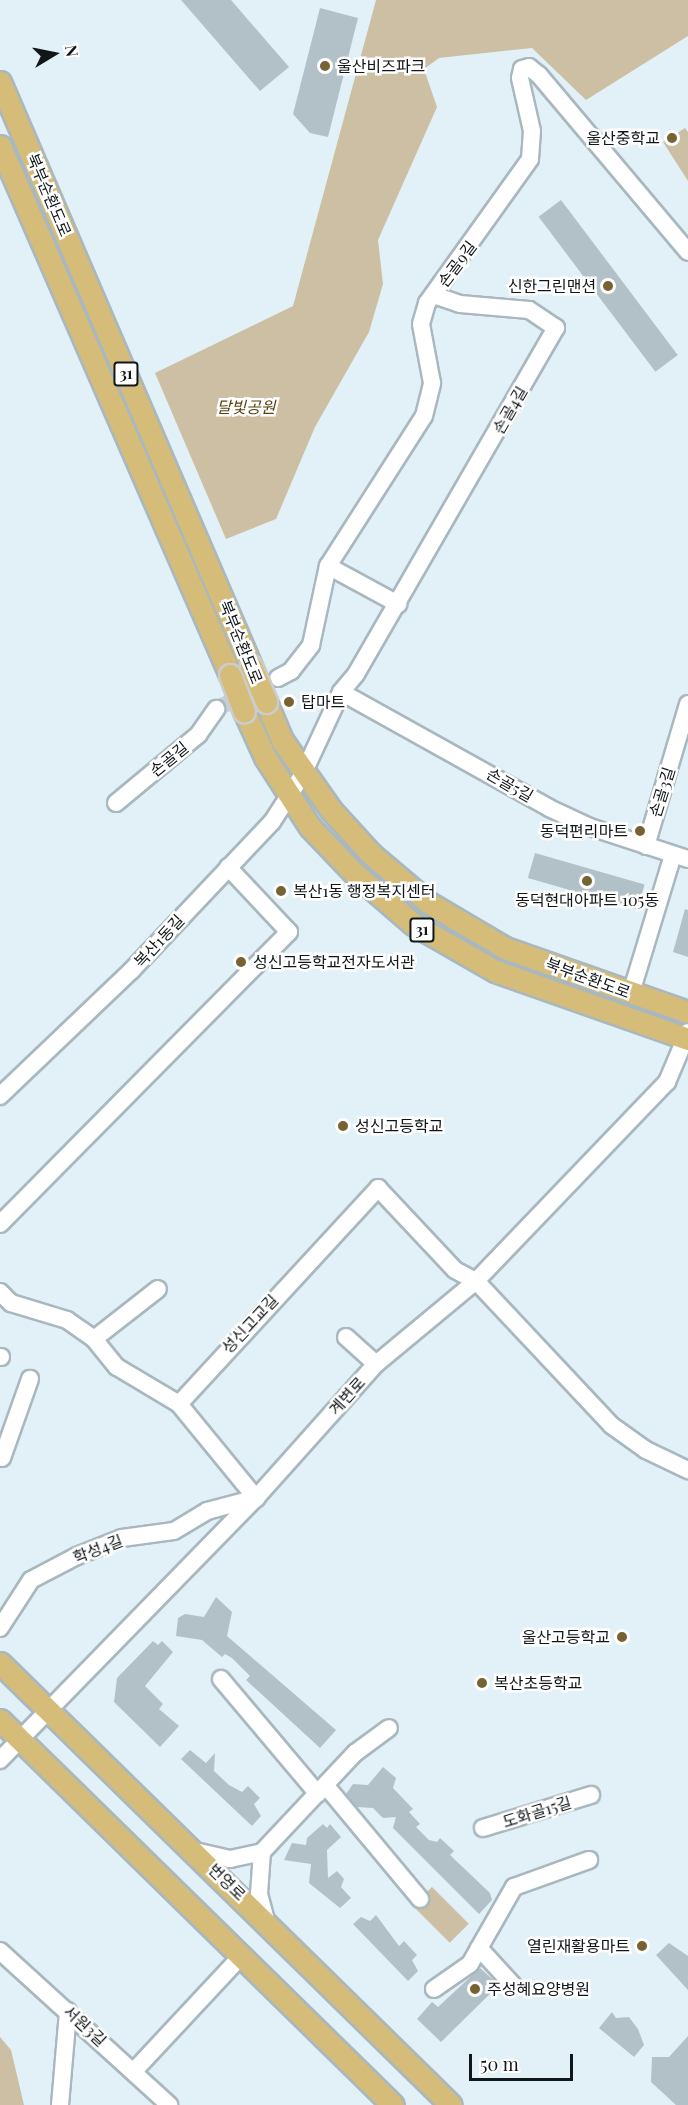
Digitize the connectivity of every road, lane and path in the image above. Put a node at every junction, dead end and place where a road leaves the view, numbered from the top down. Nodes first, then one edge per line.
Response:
1 (0, 82) edge
2 (0, 146) edge
3 (688, 252) edge
4 (434, 295) junction
5 (328, 566) junction
6 (398, 604) junction
7 (278, 678) tunnel mouth
8 (341, 692) junction
9 (688, 704) edge
10 (216, 709) tunnel mouth
11 (303, 774) junction
12 (289, 798) junction
13 (116, 802) dead end
14 (646, 846) junction
15 (680, 857) edge
16 (228, 867) junction
17 (631, 993) junction
18 (688, 1012) edge
19 (687, 1036) edge
20 (0, 1096) edge
21 (0, 1224) edge
22 (476, 1281) junction
23 (158, 1288) dead end
24 (0, 1292) edge
25 (346, 1337) dead end
26 (94, 1338) junction
27 (376, 1364) junction
28 (30, 1379) dead end
29 (179, 1404) junction
30 (2, 1458) dead end
31 (688, 1470) edge
32 (256, 1498) junction
33 (0, 1628) edge
34 (6, 1669) edge
35 (221, 1679) dead end
36 (49, 1709) junction
37 (0, 1720) edge
38 (389, 1728) dead end
39 (20, 1740) junction
40 (0, 1760) edge
41 (322, 1790) junction
42 (591, 1795) dead end
43 (483, 1828) dead end
44 (195, 1851) junction
45 (262, 1852) junction
46 (589, 1860) dead end
47 (420, 1899) dead end
48 (266, 1920) junction
49 (479, 1948) junction
50 (0, 1951) edge
51 (242, 1955) junction
52 (513, 1985) dead end
53 (434, 1989) dead end
54 (68, 2011) junction
55 (134, 2071) junction
56 (60, 2105) edge
57 (169, 2105) edge
58 (393, 2105) edge
59 (451, 2105) edge

1 - 11 main road, 북부순환도로 / 31, bridge
2 - 12 main road, 북부순환도로 / 31, bridge
3 - 4 street, 손골9길
4 - 5 street, 손골9길
4 - 6 street, 손골4길
5 - 6 street
5 - 7 street, 손골9길
6 - 8 street, 손골4길
8 - 11 street, 손골4길
8 - 14 street, 손골5길
9 - 14 street, 손골3길
10 - 13 street, 손골길
11 - 12 street, 복산1동길
11 - 17 main road, 북부순환도로 / 31
12 - 16 street, 복산1동길
12 - 19 main road, 북부순환도로 / 31
14 - 15 street, 손골5길
15 - 17 street
16 - 20 street, 복산1동길
16 - 21 street
17 - 18 main road, 북부순환도로 / 31
19 - 22 street, 계변로
22 - 27 street, 계변로
22 - 29 street, 성신고교길
22 - 31 street
23 - 26 street
24 - 26 street
25 - 27 street
26 - 29 street
27 - 32 street, 계변로
28 - 30 street
29 - 32 street
32 - 33 street, 학성4길
32 - 36 street, 계변로
34 - 36 main road, 번영로
35 - 41 street
36 - 39 street, 계변로
36 - 44 main road, 번영로
37 - 39 main road
38 - 41 street
39 - 40 street, 계변로
39 - 51 main road
41 - 45 street
41 - 47 street
42 - 43 street, 도화골15길
44 - 45 street
44 - 48 main road, 번영로
45 - 48 street
46 - 49 street
48 - 59 main road, 번영로
49 - 52 street
49 - 53 street
50 - 54 street, 서원3길
51 - 55 street
51 - 58 main road
54 - 55 street, 서원3길
54 - 56 street
55 - 57 street, 서원3길

